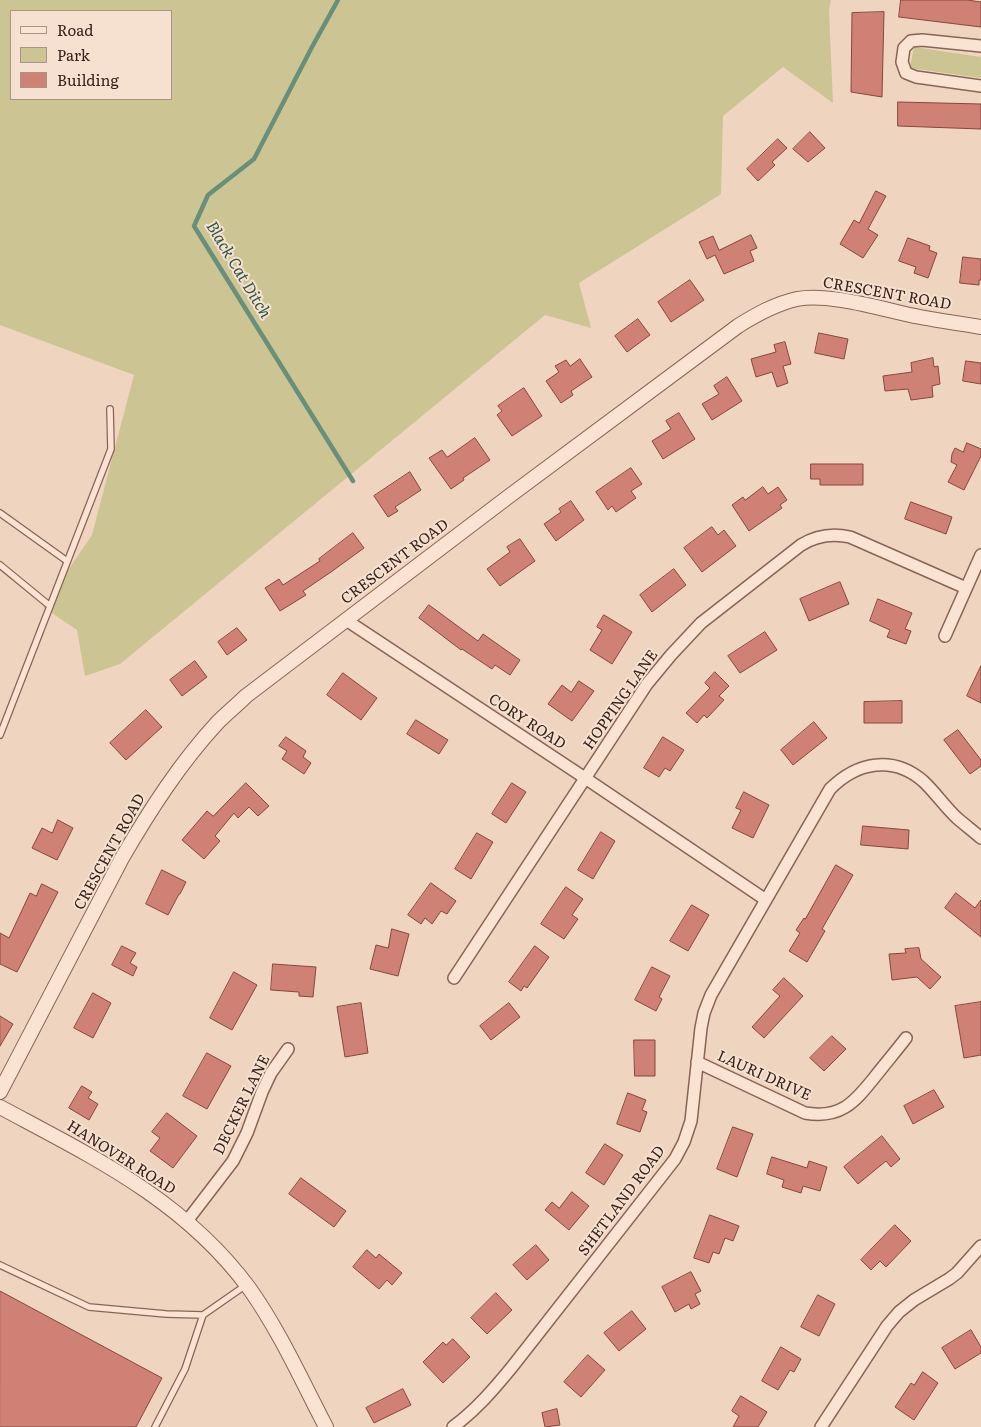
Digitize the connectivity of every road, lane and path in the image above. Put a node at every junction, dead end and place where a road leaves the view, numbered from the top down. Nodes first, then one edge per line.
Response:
1 (981, 46) edge
2 (981, 86) edge
3 (981, 327) edge
4 (110, 409) dead end
5 (0, 513) edge
6 (981, 555) edge
7 (67, 561) junction
8 (0, 565) edge
9 (966, 588) junction
10 (50, 606) junction
11 (346, 620) junction
12 (945, 636) dead end
13 (0, 735) edge
14 (585, 778) junction
15 (981, 838) edge
16 (766, 900) junction
17 (454, 978) dead end
18 (906, 1038) dead end
19 (288, 1049) dead end
20 (697, 1062) junction
21 (0, 1092) edge
22 (0, 1107) edge
23 (187, 1221) junction
24 (981, 1246) edge
25 (0, 1265) edge
26 (246, 1285) junction
27 (203, 1314) junction
28 (155, 1427) edge
29 (326, 1427) edge
30 (452, 1427) edge
31 (821, 1427) edge

1 - 2 street
3 - 11 street, CRESCENT ROAD
4 - 7 lane
5 - 7 lane
6 - 9 street
7 - 10 lane
8 - 10 lane
9 - 12 street
9 - 14 street, HOPPING LANE
10 - 13 lane
11 - 14 street, CORY ROAD
11 - 21 street, CRESCENT ROAD
14 - 16 street, CORY ROAD
14 - 17 street, HOPPING LANE
15 - 16 street, SHETLAND ROAD
16 - 20 street, SHETLAND ROAD
18 - 20 street, LAURI DRIVE
19 - 23 street, DECKER LANE
20 - 30 street, SHETLAND ROAD
22 - 23 street, HANOVER ROAD
23 - 26 street, HANOVER ROAD
24 - 31 street
25 - 27 lane
26 - 27 lane
26 - 29 street, HANOVER ROAD
27 - 28 lane

